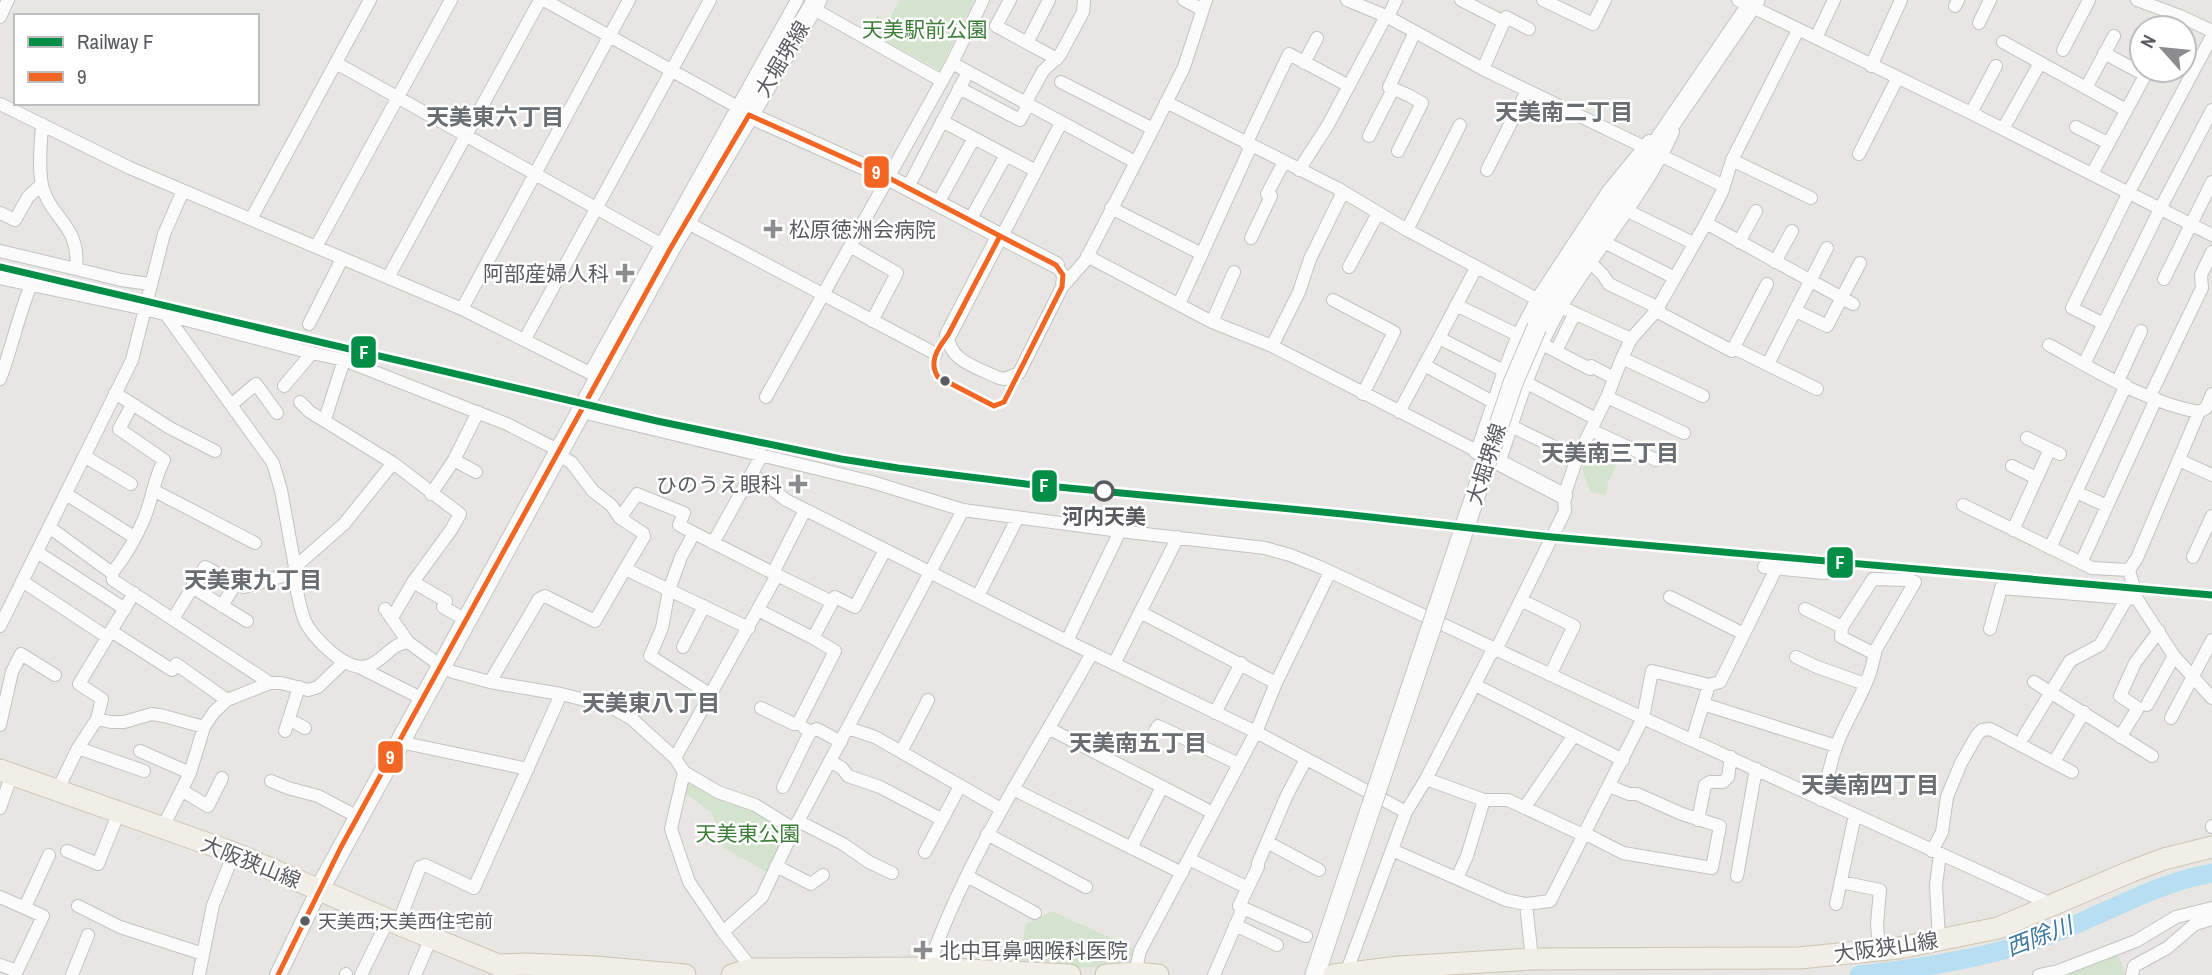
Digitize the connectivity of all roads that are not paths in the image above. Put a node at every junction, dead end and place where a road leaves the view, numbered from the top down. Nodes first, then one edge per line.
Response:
1 (8, 0) edge
2 (370, 0) edge
3 (452, 0) edge
4 (542, 0) edge
5 (629, 0) edge
6 (710, 0) edge
7 (983, 0) edge
8 (1010, 0) edge
9 (1049, 0) edge
10 (1084, 0) edge
11 (1184, 0) edge
12 (1347, 0) edge
13 (1396, 0) edge
14 (1461, 0) edge
15 (1544, 0) edge
16 (1605, 0) edge
17 (1833, 0) edge
18 (1900, 0) edge
19 (1990, 0) edge
20 (2089, 0) edge
21 (2137, 0) edge
22 (1748, 2) edge
23 (809, 3) edge
24 (1203, 4) edge
25 (2175, 14) edge
26 (1387, 17) junction
27 (0, 18) edge
28 (1504, 22) junction
29 (1979, 23) dead end
30 (1529, 29) dead end
31 (1798, 30) junction
32 (1415, 32) junction
33 (2212, 34) edge
34 (609, 36) junction
35 (2114, 36) dead end
36 (1317, 38) dead end
37 (1816, 38) junction
38 (2003, 42) dead end
39 (1027, 43) junction
40 (2063, 50) dead end
41 (2104, 53) junction
42 (1056, 59) junction
43 (1304, 62) junction
44 (336, 63) junction
45 (2040, 63) junction
46 (952, 64) junction
47 (2128, 64) edge
48 (1871, 66) junction
49 (1996, 66) dead end
50 (1483, 69) junction
51 (673, 70) junction
52 (968, 72) junction
53 (1898, 79) junction
54 (942, 80) junction
55 (1061, 82) dead end
56 (2140, 84) edge
57 (1349, 86) junction
58 (959, 88) junction
59 (2086, 88) junction
60 (1392, 89) junction
61 (1527, 91) junction
62 (398, 97) junction
63 (1688, 100) junction
64 (1166, 102) junction
65 (0, 104) edge
66 (1027, 104) junction
67 (743, 110) junction
68 (2126, 110) junction
69 (2212, 110) edge
70 (1971, 113) junction
71 (942, 121) junction
72 (1061, 123) junction
73 (42, 124) junction
74 (1460, 125) dead end
75 (2076, 127) dead end
76 (1153, 129) junction
77 (2003, 130) junction
78 (466, 136) junction
79 (1369, 136) dead end
80 (974, 138) junction
81 (2108, 143) junction
82 (1249, 145) junction
83 (1644, 147) junction
84 (1398, 151) dead end
85 (1859, 154) dead end
86 (1006, 155) junction
87 (1662, 156) junction
88 (1732, 160) junction
89 (1135, 162) junction
90 (1284, 162) junction
91 (1300, 170) junction
92 (1487, 170) dead end
93 (1036, 171) junction
94 (535, 174) junction
95 (2092, 174) junction
96 (889, 178) junction
97 (2212, 182) edge
98 (42, 184) junction
99 (1724, 186) junction
100 (908, 187) junction
101 (183, 191) junction
102 (1343, 192) junction
103 (2129, 192) junction
104 (1811, 198) dead end
105 (937, 203) junction
106 (596, 208) junction
107 (1111, 208) junction
108 (2160, 209) junction
109 (1626, 210) junction
110 (1756, 211) dead end
111 (0, 213) edge
112 (1378, 213) junction
113 (251, 219) junction
114 (970, 219) junction
115 (686, 222) junction
116 (1706, 223) junction
117 (2191, 225) junction
118 (1407, 230) junction
119 (1792, 231) dead end
120 (1001, 235) junction
121 (2212, 235) edge
122 (1251, 238) dead end
123 (1604, 242) junction
124 (1739, 242) junction
125 (1693, 243) junction
126 (666, 246) junction
127 (850, 246) junction
128 (316, 247) junction
129 (1827, 248) dead end
130 (0, 251) edge
131 (2212, 252) edge
132 (1202, 254) junction
133 (1087, 256) junction
134 (342, 259) junction
135 (1775, 261) junction
136 (1590, 262) junction
137 (1860, 264) dead end
138 (1056, 265) junction
139 (1349, 267) dead end
140 (1079, 268) junction
141 (1476, 268) junction
142 (76, 269) junction
143 (1234, 271) dead end
144 (389, 276) junction
145 (0, 278) edge
146 (1675, 278) junction
147 (2164, 279) dead end
148 (1810, 281) junction
149 (150, 284) junction
150 (1767, 284) dead end
151 (31, 285) junction
152 (1062, 286) junction
153 (823, 294) junction
154 (1537, 299) junction
155 (1333, 300) dead end
156 (1847, 301) junction
157 (1179, 304) junction
158 (1457, 305) junction
159 (1561, 307) junction
160 (145, 309) junction
161 (462, 309) junction
162 (1658, 309) junction
163 (1796, 311) junction
164 (1575, 313) junction
165 (167, 316) junction
166 (872, 321) junction
167 (1212, 322) junction
168 (310, 324) dead end
169 (2104, 324) junction
170 (2141, 331) dead end
171 (948, 335) joint
172 (1518, 335) junction
173 (1540, 335) junction
174 (1439, 338) junction
175 (525, 339) junction
176 (1631, 339) junction
177 (2049, 345) dead end
178 (1272, 346) junction
179 (1734, 348) junction
180 (1556, 351) junction
181 (312, 354) junction
182 (936, 354) dead end
183 (1622, 358) junction
184 (345, 360) junction
185 (1768, 364) junction
186 (2084, 364) junction
187 (1424, 365) junction
188 (1504, 371) junction
189 (595, 375) junction
190 (1614, 378) junction
191 (0, 379) edge
192 (1525, 382) junction
193 (2122, 383) junction
194 (284, 386) dead end
195 (1817, 389) dead end
196 (115, 393) junction
197 (1363, 394) junction
198 (2212, 394) edge
199 (1703, 396) dead end
200 (766, 397) dead end
201 (1607, 397) junction
202 (2153, 398) junction
203 (300, 402) dead end
204 (1493, 402) junction
205 (232, 404) junction
206 (132, 405) junction
207 (478, 412) junction
208 (582, 412) junction
209 (1399, 412) junction
210 (2199, 412) junction
211 (277, 414) dead end
212 (325, 419) junction
213 (1593, 425) junction
214 (1511, 426) junction
215 (1684, 433) dead end
216 (2026, 438) dead end
217 (215, 451) dead end
218 (1476, 451) junction
219 (559, 453) junction
220 (762, 455) junction
221 (85, 456) junction
222 (1577, 458) junction
223 (454, 460) junction
224 (1656, 460) dead end
225 (2179, 460) junction
226 (393, 463) junction
227 (1499, 464) junction
228 (2012, 466) dead end
229 (476, 472) dead end
230 (753, 475) junction
231 (2212, 475) edge
232 (2036, 478) junction
233 (131, 484) dead end
234 (153, 490) junction
235 (2076, 492) junction
236 (66, 494) junction
237 (431, 494) junction
238 (1564, 496) junction
239 (1963, 505) dead end
240 (2107, 506) junction
241 (805, 510) junction
242 (964, 510) junction
243 (2212, 516) edge
244 (1018, 517) junction
245 (620, 518) junction
246 (49, 527) junction
247 (2013, 530) junction
248 (1120, 531) junction
249 (694, 533) junction
250 (135, 537) junction
251 (1178, 537) junction
252 (255, 543) dead end
253 (713, 543) junction
254 (2050, 548) junction
255 (885, 550) junction
256 (37, 552) junction
257 (2193, 556) dead end
258 (2081, 562) junction
259 (625, 569) junction
260 (294, 570) junction
261 (2129, 570) junction
262 (930, 572) junction
263 (1330, 572) junction
264 (112, 573) junction
265 (1824, 573) dead end
266 (775, 574) junction
267 (22, 581) junction
268 (414, 582) junction
269 (236, 583) junction
270 (192, 587) junction
271 (669, 590) junction
272 (134, 593) junction
273 (978, 596) junction
274 (1670, 597) dead end
275 (2132, 598) junction
276 (1521, 600) junction
277 (832, 602) junction
278 (222, 606) junction
279 (704, 606) junction
280 (124, 609) junction
281 (1805, 609) dead end
282 (758, 610) junction
283 (1140, 612) junction
284 (173, 619) junction
285 (466, 620) junction
286 (247, 621) dead end
287 (0, 626) edge
288 (1842, 627) junction
289 (749, 628) junction
290 (1990, 629) dead end
291 (2159, 631) junction
292 (109, 634) junction
293 (1744, 634) junction
294 (813, 638) junction
295 (2212, 640) edge
296 (1067, 641) junction
297 (408, 642) junction
298 (682, 647) dead end
299 (1496, 650) junction
300 (1092, 653) junction
301 (1875, 654) junction
302 (2174, 656) junction
303 (1796, 657) dead end
304 (343, 663) junction
305 (1241, 663) junction
306 (1114, 664) junction
307 (441, 666) junction
308 (361, 668) junction
309 (55, 675) dead end
310 (1550, 675) junction
311 (2191, 676) junction
312 (270, 682) junction
313 (490, 682) junction
314 (1276, 682) junction
315 (2034, 682) dead end
316 (1866, 684) junction
317 (1475, 685) junction
318 (1709, 685) junction
319 (299, 687) junction
320 (2050, 692) junction
321 (561, 694) junction
322 (711, 695) junction
323 (2212, 698) edge
324 (423, 699) junction
325 (227, 700) junction
326 (929, 700) dead end
327 (1703, 704) junction
328 (2147, 705) dead end
329 (761, 708) dead end
330 (1215, 712) junction
331 (2084, 712) junction
332 (1643, 718) junction
333 (2171, 718) dead end
334 (97, 719) junction
335 (0, 724) edge
336 (798, 724) junction
337 (204, 727) junction
338 (305, 728) dead end
339 (848, 728) junction
340 (1050, 729) junction
341 (810, 732) junction
342 (1256, 732) junction
343 (1154, 733) dead end
344 (1574, 735) junction
345 (2024, 736) dead end
346 (2120, 737) junction
347 (1692, 740) junction
348 (841, 741) junction
349 (400, 742) junction
350 (1836, 746) junction
351 (78, 748) junction
352 (139, 751) dead end
353 (901, 752) junction
354 (2152, 756) dead end
355 (1731, 757) junction
356 (2057, 757) dead end
357 (675, 758) junction
358 (1306, 759) junction
359 (830, 761) junction
360 (1623, 761) junction
361 (1239, 764) junction
362 (528, 769) junction
363 (1756, 769) junction
364 (144, 771) dead end
365 (6, 772) edge
366 (684, 772) junction
367 (2072, 772) dead end
368 (190, 773) junction
369 (222, 778) dead end
370 (1426, 779) junction
371 (271, 781) dead end
372 (960, 786) junction
373 (1609, 786) junction
374 (783, 787) dead end
375 (1162, 787) junction
376 (58, 789) junction
377 (1013, 789) junction
378 (181, 790) junction
379 (1484, 800) junction
380 (1821, 800) junction
381 (1525, 807) junction
382 (0, 808) edge
383 (1001, 809) junction
384 (119, 812) junction
385 (1406, 812) junction
386 (1213, 813) junction
387 (1855, 815) junction
388 (358, 817) junction
389 (941, 819) junction
390 (1698, 820) junction
391 (796, 825) junction
392 (163, 827) junction
393 (987, 834) junction
394 (1584, 834) junction
395 (1267, 842) junction
396 (2212, 847) edge
397 (1131, 848) junction
398 (1392, 850) junction
399 (67, 851) dead end
400 (925, 852) dead end
401 (1936, 852) junction
402 (234, 853) junction
403 (48, 855) dead end
404 (1189, 859) junction
405 (776, 866) junction
406 (1319, 870) dead end
407 (892, 873) dead end
408 (1182, 873) junction
409 (823, 874) dead end
410 (967, 876) junction
411 (1737, 876) dead end
412 (1457, 877) junction
413 (1841, 882) junction
414 (1086, 887) dead end
415 (1248, 888) junction
416 (319, 890) junction
417 (0, 897) edge
418 (1527, 904) junction
419 (1836, 904) dead end
420 (78, 905) dead end
421 (2053, 905) junction
422 (24, 907) junction
423 (1243, 908) junction
424 (2212, 908) edge
425 (1035, 913) dead end
426 (2212, 919) edge
427 (393, 922) junction
428 (1235, 925) junction
429 (723, 932) junction
430 (88, 935) dead end
431 (1306, 936) dead end
432 (431, 938) junction
433 (1939, 940) junction
434 (1277, 945) dead end
435 (1879, 951) junction
436 (202, 954) junction
437 (1532, 959) junction
438 (0, 965) edge
439 (936, 970) edge
440 (502, 971) edge
441 (16, 973) edge
442 (746, 973) edge
443 (1135, 973) junction
444 (1340, 974) edge
445 (72, 975) edge
446 (199, 975) edge
447 (278, 975) edge
448 (361, 975) edge
449 (415, 975) edge
450 (682, 975) edge
451 (1070, 975) edge
452 (1106, 975) edge
453 (1158, 975) edge
454 (1214, 975) edge
455 (1315, 975) edge
456 (2039, 975) edge
457 (2132, 975) edge

1 - 27 street
2 - 44 street
3 - 62 street
4 - 34 street
4 - 78 street
5 - 34 street
6 - 51 street
7 - 46 street
8 - 39 street
9 - 39 street
10 - 42 street
11 - 24 street
12 - 26 street
13 - 26 street
14 - 28 street
15 - 16 street
17 - 37 street
18 - 48 street
19 - 29 street
20 - 40 street
21 - 25 street
22 - 31 street
22 - 63 main road, 大堀堺線
23 - 54 street
23 - 67 main road, 大堀堺線
24 - 64 street
26 - 32 street
26 - 57 street
28 - 30 street
28 - 50 street
31 - 37 street
31 - 88 street
32 - 50 street
32 - 60 street
33 - 103 street
34 - 51 street
34 - 94 street
35 - 41 street
36 - 43 street
37 - 48 street
38 - 45 street
39 - 42 street
41 - 47 street
41 - 59 street
42 - 66 street
43 - 57 street
43 - 82 street
44 - 62 street
44 - 113 street
45 - 59 street
45 - 77 street
46 - 52 street
46 - 54 street
48 - 53 street
49 - 70 street
50 - 61 street
51 - 67 street
51 - 106 street
52 - 58 street
52 - 66 street
53 - 70 street
53 - 85 street
54 - 96 street
55 - 76 street
56 - 68 street
57 - 91 street
58 - 66 street
58 - 71 street
59 - 68 street
60 - 79 street
60 - 84 street
61 - 83 street
61 - 92 street
62 - 78 street
62 - 128 street
63 - 83 street
63 - 87 street
63 - 173 main road, 大堀堺線
64 - 76 street
64 - 82 street
65 - 73 street
66 - 72 street
67 - 96 street
67 - 115 main road, 大堀堺線
67 - 126 street
68 - 81 street
69 - 108 street
70 - 77 street
71 - 80 street
71 - 100 street
72 - 89 street
72 - 93 street
73 - 98 street
73 - 101 street
74 - 118 street
75 - 81 street
76 - 89 street
77 - 95 street
78 - 94 street
78 - 144 street
80 - 86 street
80 - 105 street
81 - 95 street
82 - 90 street
82 - 132 street
83 - 154 street
86 - 93 street
86 - 114 street
87 - 99 street
87 - 109 street
88 - 99 street
88 - 104 street
89 - 107 street
90 - 91 street
90 - 122 street
91 - 102 street
93 - 120 street
94 - 106 street
94 - 161 street
95 - 103 street
96 - 100 street
96 - 127 street
97 - 117 street
98 - 111 street
98 - 142 street
99 - 116 street
100 - 105 street
101 - 113 street
101 - 149 street
102 - 112 street
102 - 178 street
103 - 108 street
103 - 169 street
105 - 114 street
106 - 126 street
106 - 175 street
107 - 132 street
107 - 133 street
108 - 117 street
108 - 169 street
109 - 123 street
109 - 125 street
110 - 124 street
112 - 118 street
112 - 139 street
113 - 128 street
114 - 120 street
115 - 126 main road, 大堀堺線
115 - 153 street
116 - 124 street
116 - 125 street
117 - 121 street
117 - 147 street
118 - 141 street
119 - 135 street
120 - 138 street
120 - 171 street
123 - 136 street
123 - 146 street
124 - 135 street
125 - 146 street
126 - 189 main road, 大堀堺線
127 - 153 street
127 - 166 street
128 - 134 street
129 - 148 street
130 - 142 street
131 - 202 street
132 - 157 street
133 - 140 street
133 - 157 street
134 - 144 street
134 - 168 street
135 - 148 street
136 - 159 street
136 - 162 street
137 - 156 street
138 - 140 street
138 - 152 street
140 - 152 street
141 - 154 street
141 - 158 street
142 - 149 street
143 - 167 street
144 - 161 street
145 - 151 street
146 - 162 street
148 - 156 street
148 - 163 street
149 - 160 street
150 - 179 street
151 - 160 street
151 - 191 street
152 - 171 street
153 - 166 street
153 - 200 street
154 - 172 street
155 - 197 street
156 - 163 street
157 - 167 street
158 - 172 street
158 - 174 street
159 - 164 street
159 - 173 street
160 - 165 street
160 - 196 street
161 - 175 street
162 - 176 street
162 - 179 street
163 - 185 street
164 - 176 street
164 - 180 street
165 - 181 street
165 - 205 street
166 - 182 street
167 - 178 street
169 - 186 street
170 - 193 street
172 - 188 street
173 - 180 street
173 - 192 street
173 - 455 main road, 大堀堺線, bridge
174 - 187 street
174 - 188 street
175 - 189 street
176 - 183 street
177 - 186 street
178 - 197 street
179 - 185 street
180 - 190 street
181 - 184 street
181 - 194 street
183 - 190 street
183 - 199 street
184 - 207 street
184 - 212 street
185 - 195 street
186 - 193 street
187 - 204 street
187 - 209 street
188 - 204 street
189 - 208 main road, 大堀堺線
190 - 201 street
192 - 213 street
192 - 214 street
193 - 202 street
193 - 235 street
196 - 206 street
196 - 221 street
197 - 209 street
198 - 210 street
201 - 213 street
201 - 215 street
202 - 210 street
202 - 240 street
203 - 212 street
204 - 218 street
205 - 211 street
205 - 260 street
206 - 217 street
206 - 234 street
207 - 219 street
207 - 223 street
208 - 219 main road, 大堀堺線
208 - 220 street
209 - 218 street
210 - 225 street
212 - 226 street
213 - 222 street
213 - 224 street
214 - 222 street
214 - 227 street
216 - 232 street
218 - 227 street
219 - 245 street
219 - 285 main road, 大堀堺線
220 - 230 street
220 - 242 street
221 - 233 street
221 - 236 street
222 - 238 street
223 - 229 street
223 - 237 street
225 - 231 street
225 - 261 street
226 - 237 street
226 - 260 street
227 - 238 street
228 - 232 street
230 - 241 street
230 - 253 street
232 - 247 street
234 - 250 street
234 - 252 street
235 - 240 street
235 - 254 street
236 - 246 street
236 - 250 street
237 - 268 street
238 - 276 street
239 - 247 street
240 - 258 street
241 - 255 street
241 - 266 street
242 - 244 street
242 - 262 street
243 - 257 street
244 - 248 street
244 - 273 street
245 - 249 street
245 - 259 street
246 - 256 street
246 - 264 street
247 - 254 street
248 - 251 street
248 - 296 street
249 - 253 street
249 - 271 street
250 - 264 street
251 - 263 street
251 - 283 street
253 - 266 street
254 - 258 street
255 - 262 street
255 - 277 street
256 - 267 street
256 - 280 street
258 - 261 street
259 - 271 street
259 - 313 street
260 - 269 street
260 - 304 street
261 - 275 street
262 - 273 street
262 - 339 street
263 - 299 street
263 - 314 street
264 - 272 street
265 - 293 street
266 - 277 street
266 - 282 street
267 - 287 street
267 - 292 street
268 - 285 street
268 - 297 street
269 - 270 street
269 - 278 street
270 - 278 street
270 - 284 street
271 - 279 street
271 - 322 street
272 - 280 street
272 - 284 street
273 - 296 street
274 - 293 street
275 - 290 street
275 - 291 street
275 - 320 street
276 - 299 street
276 - 310 street
277 - 294 street
278 - 286 street
279 - 289 street
279 - 298 street
280 - 292 street
281 - 288 street
282 - 289 street
282 - 294 street
283 - 305 street
283 - 306 street
284 - 312 street
285 - 307 main road, 大堀堺線
288 - 301 street
288 - 301 street
289 - 322 street
291 - 302 street
291 - 346 street
292 - 325 street
292 - 334 street
293 - 318 street
294 - 336 street
295 - 311 street
296 - 300 street
297 - 307 street
297 - 308 street
299 - 310 street
299 - 317 street
300 - 306 street
300 - 340 street
301 - 316 street
302 - 311 street
302 - 328 street
303 - 316 street
304 - 308 street
304 - 319 street
305 - 314 street
305 - 330 street
306 - 330 street
307 - 313 street
307 - 324 main road, 大堀堺線
308 - 324 street
309 - 335 street
310 - 332 street
311 - 323 street
311 - 333 street
312 - 319 street
312 - 325 street
313 - 321 street
314 - 342 street
315 - 320 street
316 - 350 street
317 - 344 street
317 - 370 street
318 - 327 street
318 - 332 street
319 - 338 street
320 - 331 street
320 - 345 street
321 - 357 street
321 - 362 street
322 - 357 street
324 - 349 main road, 大堀堺線
325 - 337 street
326 - 353 street
327 - 347 street
327 - 350 street
329 - 336 street
330 - 342 street
331 - 346 street
331 - 356 street
332 - 347 street
332 - 360 street
334 - 337 street
334 - 351 street
336 - 341 street
337 - 368 street
339 - 348 street
339 - 353 street
340 - 375 street
340 - 377 street
341 - 348 street
341 - 374 street
342 - 358 street
342 - 361 street
343 - 361 street
344 - 360 street
344 - 381 street
346 - 354 street
347 - 355 street
348 - 359 street
349 - 362 street
349 - 388 main road, 大堀堺線
350 - 380 street
351 - 364 street
351 - 376 street
352 - 368 street
353 - 372 street
355 - 363 street
355 - 390 street
357 - 366 street
358 - 385 street
358 - 395 street
359 - 389 street
359 - 391 street
360 - 373 street
361 - 386 street
362 - 427 street
363 - 380 street
363 - 411 street
365 - 376 main road, 大阪狭山線
365 - 382 street
366 - 391 street
366 - 429 street
367 - 401 street
368 - 378 street
369 - 378 street
370 - 379 street
370 - 385 street
371 - 388 street
372 - 383 street
372 - 389 street
373 - 390 street
373 - 394 street
375 - 386 street
375 - 397 street
376 - 384 main road, 大阪狭山線
377 - 383 street
377 - 397 street
378 - 392 street
379 - 381 street
379 - 412 street
380 - 387 street
381 - 394 street
383 - 393 street
384 - 392 main road, 大阪狭山線
384 - 399 street
385 - 398 street
386 - 404 street
387 - 401 street
387 - 413 street
388 - 416 main road, 大堀堺線
389 - 400 street
390 - 394 street
391 - 405 street
391 - 407 street
392 - 402 main road, 大阪狭山線
393 - 410 street
393 - 414 street
394 - 418 street
395 - 406 street
395 - 415 street
396 - 421 main road, 大阪狭山線
397 - 408 street
398 - 412 street
398 - 444 street
401 - 421 street
401 - 433 street
402 - 416 main road, 大阪狭山線
402 - 436 street
403 - 422 street
404 - 408 street
404 - 415 street
405 - 409 street
405 - 429 street
408 - 443 street
410 - 425 street
410 - 439 street
412 - 418 street
413 - 419 street
413 - 435 street
415 - 423 street
416 - 427 main road, 大阪狭山線
416 - 447 street
417 - 422 street
418 - 437 street
420 - 436 street
421 - 433 main road, 大阪狭山線
422 - 441 street
423 - 428 street
423 - 431 street
424 - 456 street
426 - 457 street
427 - 432 main road, 大阪狭山線
427 - 448 street
428 - 434 street
428 - 454 street
429 - 442 street
430 - 445 street
432 - 440 main road, 大阪狭山線
432 - 449 street
433 - 435 main road, 大阪狭山線
435 - 437 main road, 大阪狭山線
436 - 446 street
437 - 444 main road, 大阪狭山線
438 - 441 street
439 - 442 main road
439 - 451 main road
440 - 450 main road, 大阪狭山線
443 - 452 main road
443 - 453 main road

